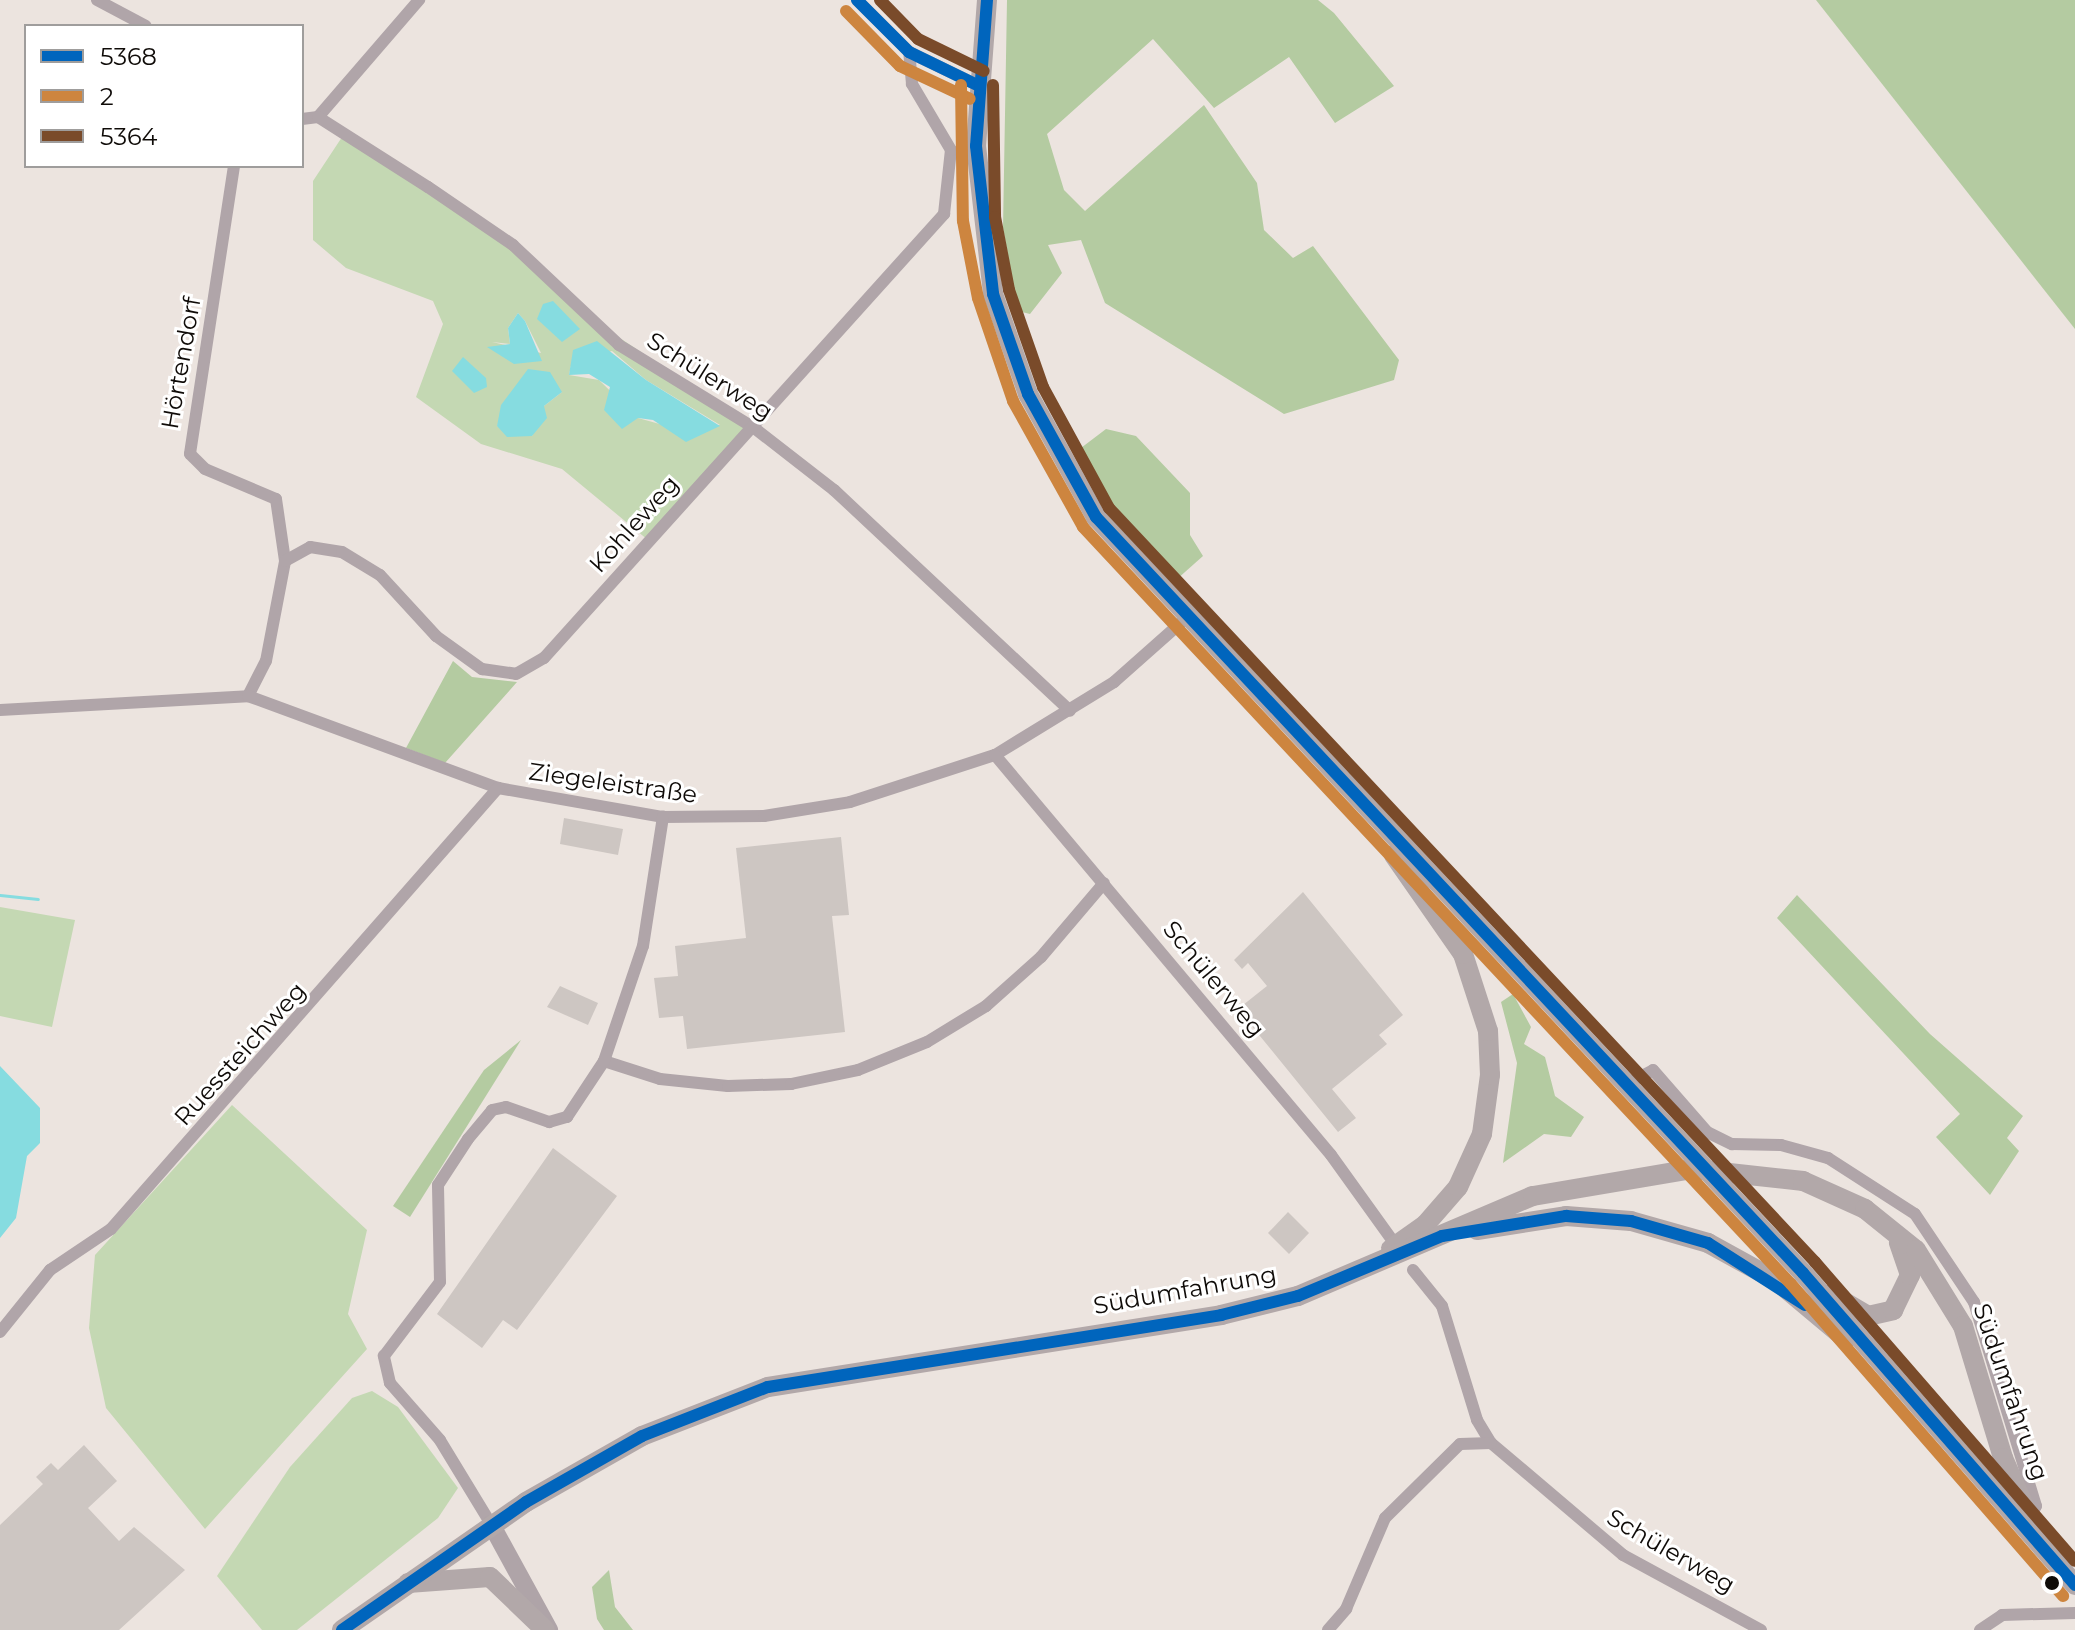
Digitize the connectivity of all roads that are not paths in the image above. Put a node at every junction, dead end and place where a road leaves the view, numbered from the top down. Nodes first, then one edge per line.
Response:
1 (97, 0) edge
2 (419, 0) edge
3 (857, 0) edge
4 (987, 0) edge
5 (142, 24) edge
6 (909, 52) junction
7 (977, 85) junction
8 (318, 117) junction
9 (304, 119) edge
10 (234, 168) edge
11 (753, 427) junction
12 (285, 561) junction
13 (1185, 619) junction
14 (248, 696) junction
15 (0, 710) edge
16 (1070, 711) junction
17 (995, 755) junction
18 (498, 788) junction
19 (1359, 806) junction
20 (663, 817) junction
21 (1104, 883) junction
22 (604, 1061) junction
23 (1628, 1083) junction
24 (1889, 1226) junction
25 (1442, 1236) junction
26 (1390, 1237) dead end
27 (1413, 1270) dead end
28 (1803, 1273) junction
29 (1332, 1282) junction
30 (0, 1332) edge
31 (1890, 1376) junction
32 (1477, 1420) junction
33 (1491, 1443) junction
34 (1460, 1444) junction
35 (2029, 1519) junction
36 (491, 1524) junction
37 (2042, 1547) junction
38 (400, 1585) junction
39 (2075, 1585) edge
40 (2075, 1613) edge
41 (342, 1630) edge
42 (547, 1630) edge
43 (1328, 1630) edge
44 (1761, 1630) edge
45 (1980, 1630) edge

1 - 5 street
2 - 8 street
3 - 6 street
4 - 7 main road
6 - 7 street
6 - 11 street, Kohleweg
7 - 13 main road
8 - 9 street
8 - 11 street, Schülerweg
10 - 12 street, Hörtendorf
11 - 12 street, Kohleweg
11 - 16 street, Schülerweg
12 - 14 street
13 - 16 street, Ziegeleistraße
13 - 19 main road
14 - 15 street, Ziegeleistraße
14 - 18 street, Ziegeleistraße
16 - 17 street, Ziegeleistraße
17 - 20 street, Ziegeleistraße
17 - 21 street, Schülerweg
18 - 20 street, Ziegeleistraße
18 - 30 street, Ruessteichweg
19 - 23 main road
19 - 29 main road
20 - 22 street
21 - 22 street
21 - 26 street, Schülerweg
22 - 36 street
23 - 28 main road
23 - 35 street
24 - 25 main road, Südumfahrung
24 - 28 main road
24 - 35 main road, Südumfahrung
25 - 29 main road, Südumfahrung
25 - 31 main road
27 - 32 street, Schülerweg
28 - 31 main road
29 - 36 main road, Südumfahrung
31 - 37 main road
32 - 33 street, Schülerweg
32 - 34 street
33 - 34 street
33 - 44 street, Schülerweg
34 - 43 street
35 - 37 main road, Südumfahrung
36 - 38 main road, Südumfahrung
36 - 42 main road
37 - 39 main road
38 - 41 main road, Südumfahrung
38 - 42 main road
40 - 45 street

